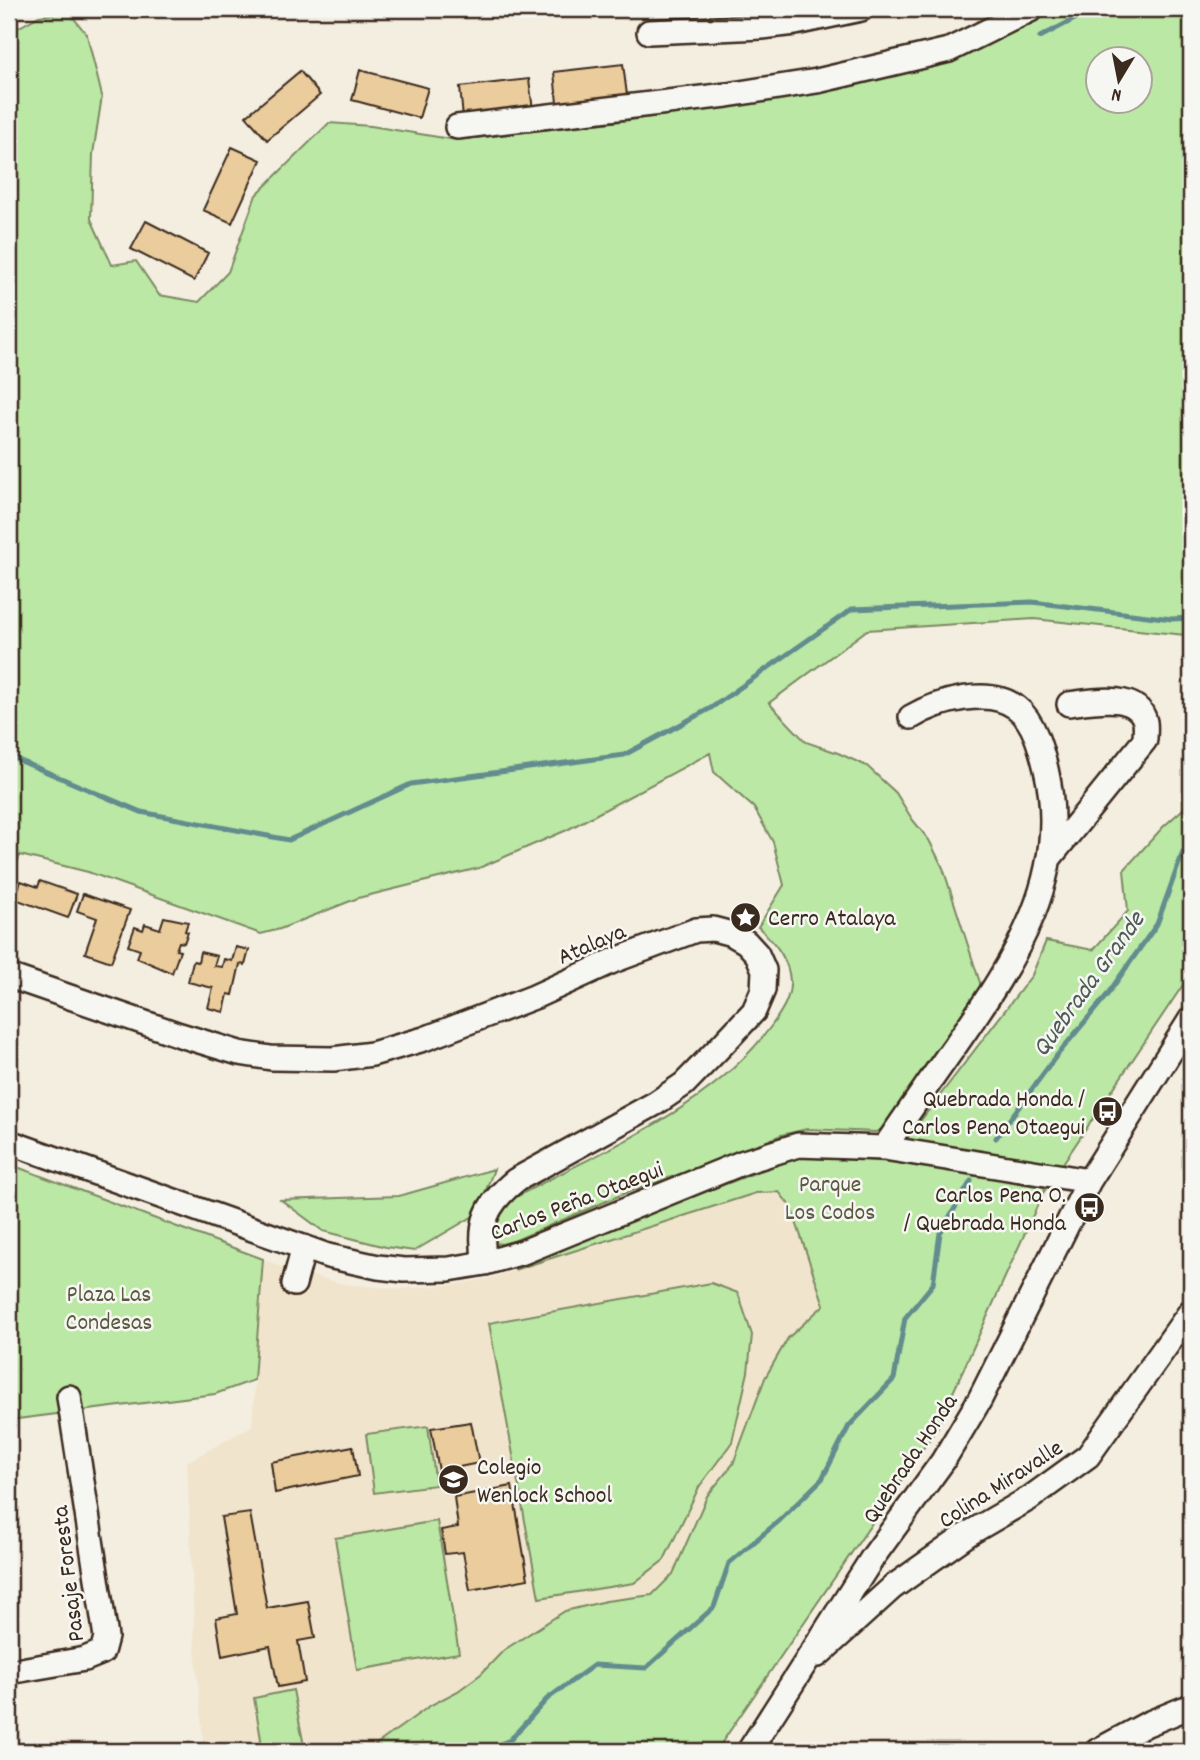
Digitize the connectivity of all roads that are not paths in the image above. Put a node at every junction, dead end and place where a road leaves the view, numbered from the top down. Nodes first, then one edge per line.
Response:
1 (861, 9) edge
2 (1032, 9) edge
3 (649, 32) dead end
4 (457, 127) dead end
5 (1069, 704) dead end
6 (911, 718) dead end
7 (1051, 856) junction
8 (9, 976) edge
9 (1191, 1019) edge
10 (9, 1142) edge
11 (884, 1148) junction
12 (1089, 1181) junction
13 (304, 1247) junction
14 (485, 1263) junction
15 (294, 1284) dead end
16 (1191, 1311) edge
17 (1183, 1341) edge
18 (69, 1396) dead end
19 (803, 1667) junction
20 (9, 1672) edge
21 (1191, 1706) edge
22 (750, 1751) edge
23 (1097, 1751) edge

1 - 3 street
2 - 4 street
5 - 7 street
6 - 7 street
7 - 11 street
8 - 14 street, Atalaya
9 - 12 street
10 - 13 street, Carlos Peña Otaegui
11 - 12 street, Carlos Peña Otaegui
11 - 14 street, Carlos Peña Otaegui
12 - 19 street, Quebrada Honda
13 - 14 street, Carlos Peña Otaegui
13 - 15 street
16 - 17 street, Colina Miravalle
17 - 19 street, Colina Miravalle
18 - 20 street, Pasaje Foresta
19 - 22 street, Quebrada Honda
21 - 23 street

